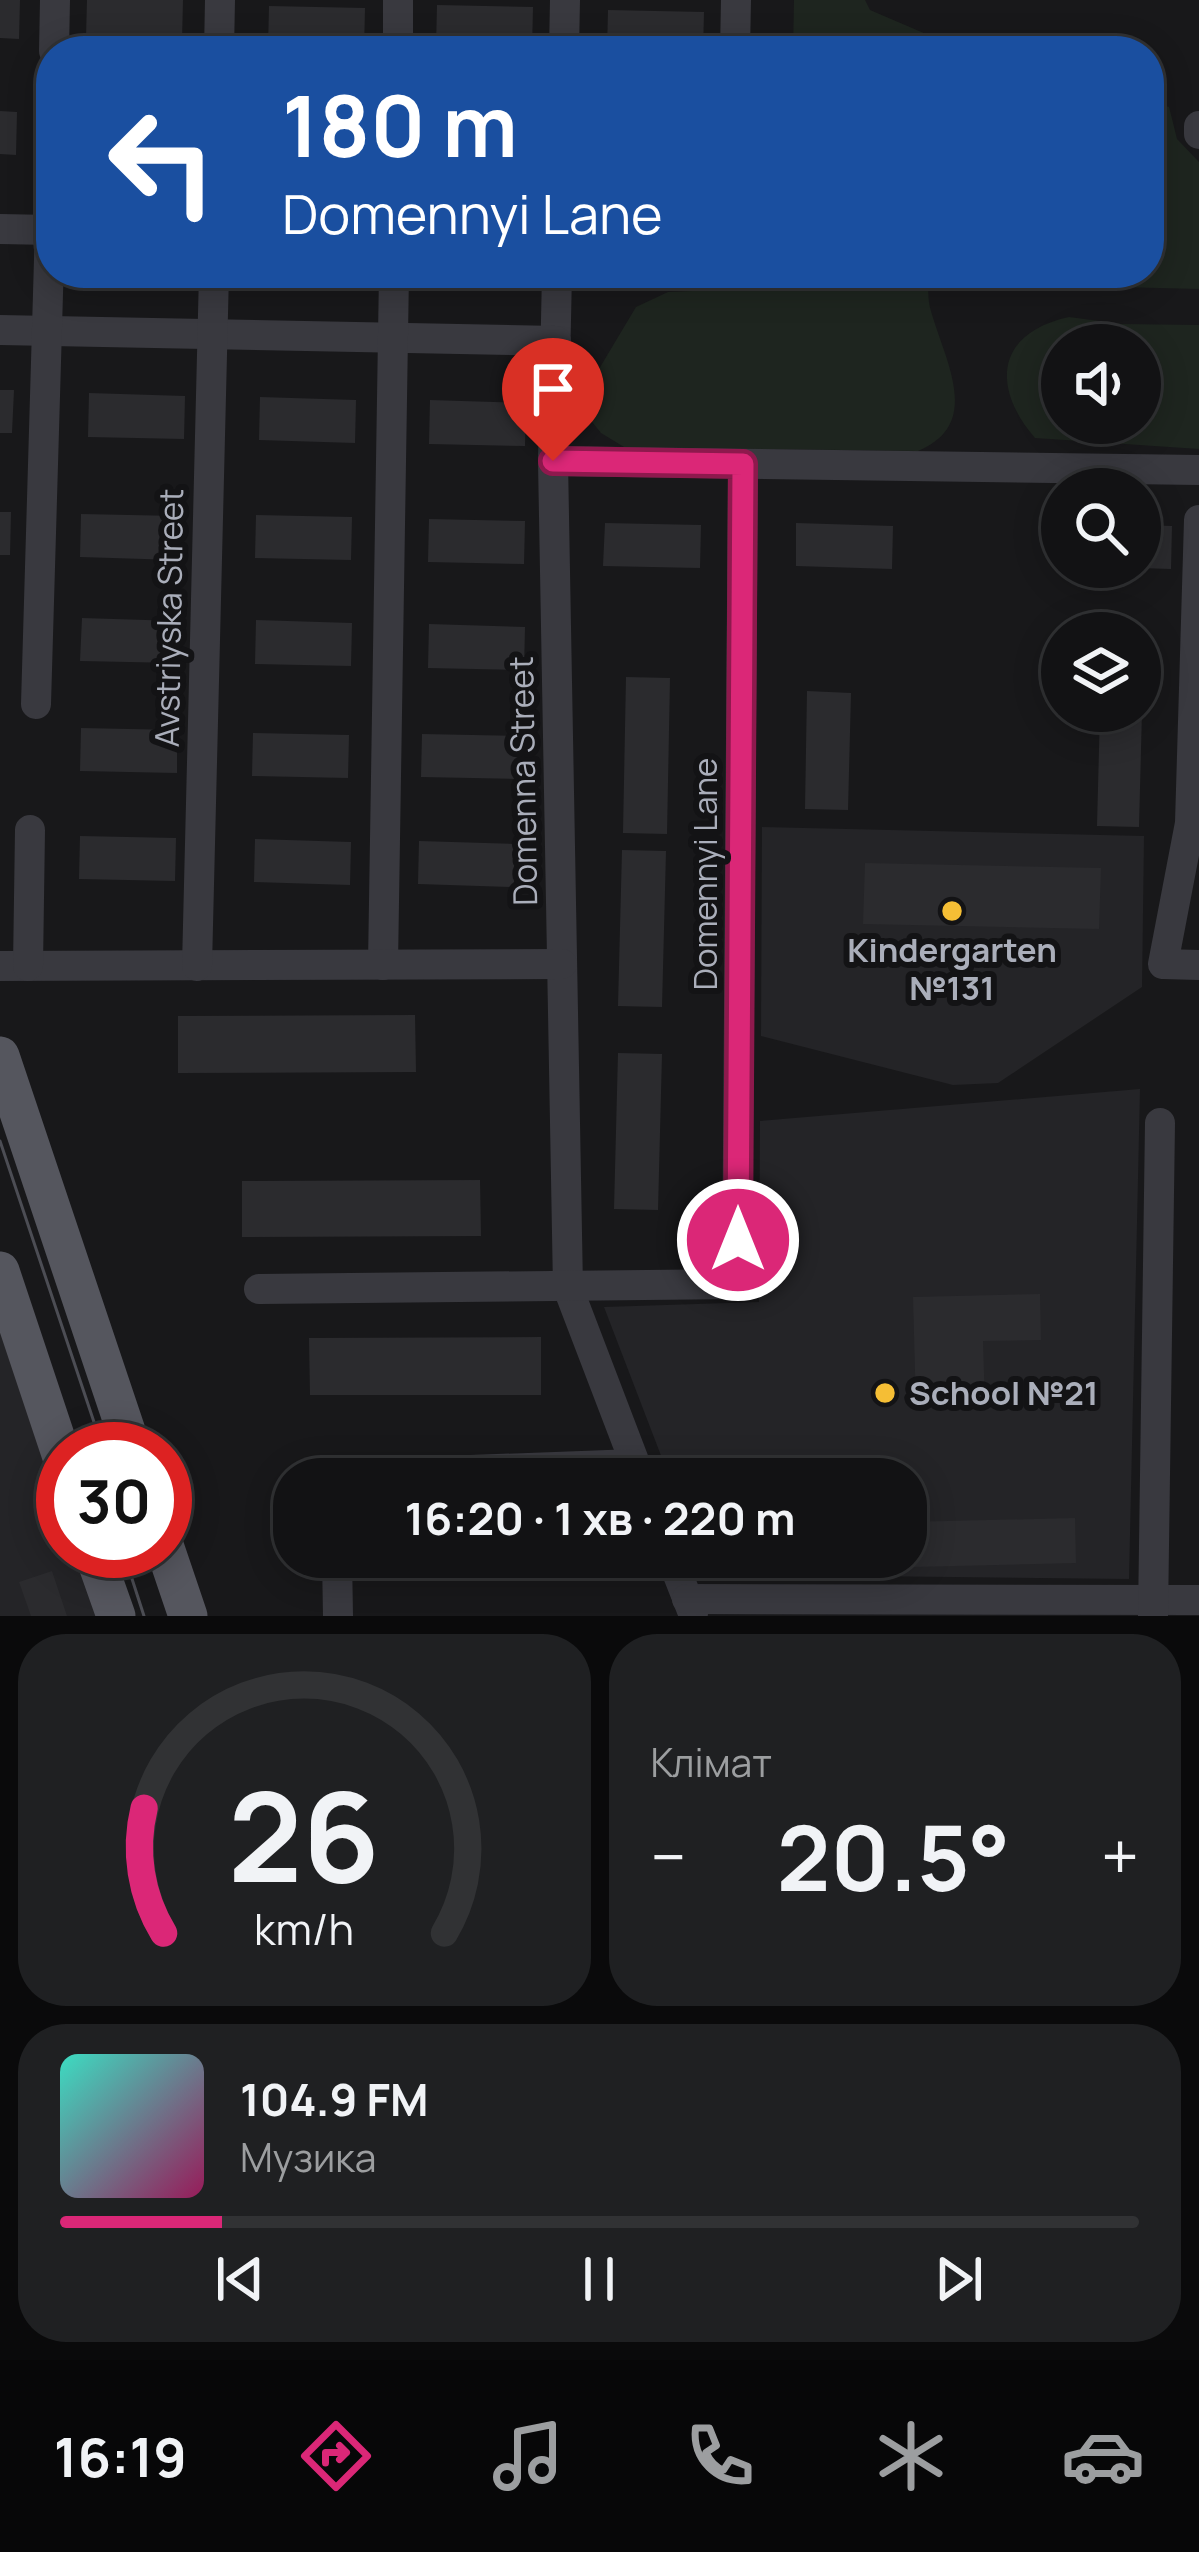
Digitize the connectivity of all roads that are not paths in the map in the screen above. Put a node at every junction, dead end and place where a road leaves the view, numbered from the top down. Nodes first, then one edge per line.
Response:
1 (55, 0) edge
2 (220, 0) edge
3 (398, 0) edge
4 (565, 0) edge
5 (736, 0) edge
6 (54, 36) edge
7 (219, 36) edge
8 (398, 36) edge
9 (564, 36) edge
10 (735, 36) edge
11 (0, 229) edge
12 (36, 230) edge
13 (49, 288) edge
14 (214, 288) edge
15 (394, 288) edge
16 (557, 288) edge
17 (0, 330) edge
18 (48, 331) junction
19 (212, 334) junction
20 (393, 338) junction
21 (556, 341) junction
22 (553, 461) junction
23 (743, 464) junction
24 (1199, 470) edge
25 (1199, 520) edge
26 (36, 704) dead end
27 (30, 830) dead end
28 (562, 964) junction
29 (383, 965) junction
30 (1199, 965) edge
31 (14, 966) edge
32 (197, 966) junction
33 (0, 1056) edge
34 (1160, 1123) dead end
35 (0, 1271) edge
36 (568, 1288) junction
37 (259, 1289) dead end
38 (50, 1422) edge
39 (123, 1422) edge
40 (633, 1458) edge
41 (103, 1578) edge
42 (174, 1578) edge
43 (337, 1578) edge
44 (679, 1578) edge
45 (1199, 1600) edge
46 (690, 1607) edge
47 (1153, 1608) edge
48 (185, 1615) edge
49 (116, 1616) edge
50 (338, 1616) edge

1 - 6 street
2 - 7 street
3 - 8 street
4 - 9 street
5 - 10 street
11 - 12 street
13 - 18 street
14 - 19 street, Avstriyska Street
15 - 20 street
16 - 21 street, Domenna Street
17 - 18 street
18 - 19 street
18 - 26 street
19 - 20 street
19 - 32 street, Avstriyska Street
20 - 21 street
20 - 29 street
21 - 22 street, Domenna Street
22 - 23 street
22 - 28 street, Domenna Street
23 - 24 street
23 - 36 street, Domennyi Lane
25 - 30 street
27 - 31 street
28 - 29 street
28 - 36 street, Domenna Street
29 - 32 street
31 - 32 street
33 - 39 main road
34 - 47 street
35 - 38 main road
36 - 37 street
36 - 40 street, Domenna Street
41 - 49 main road
42 - 48 main road
43 - 50 street
44 - 46 street
45 - 47 street
46 - 47 street

